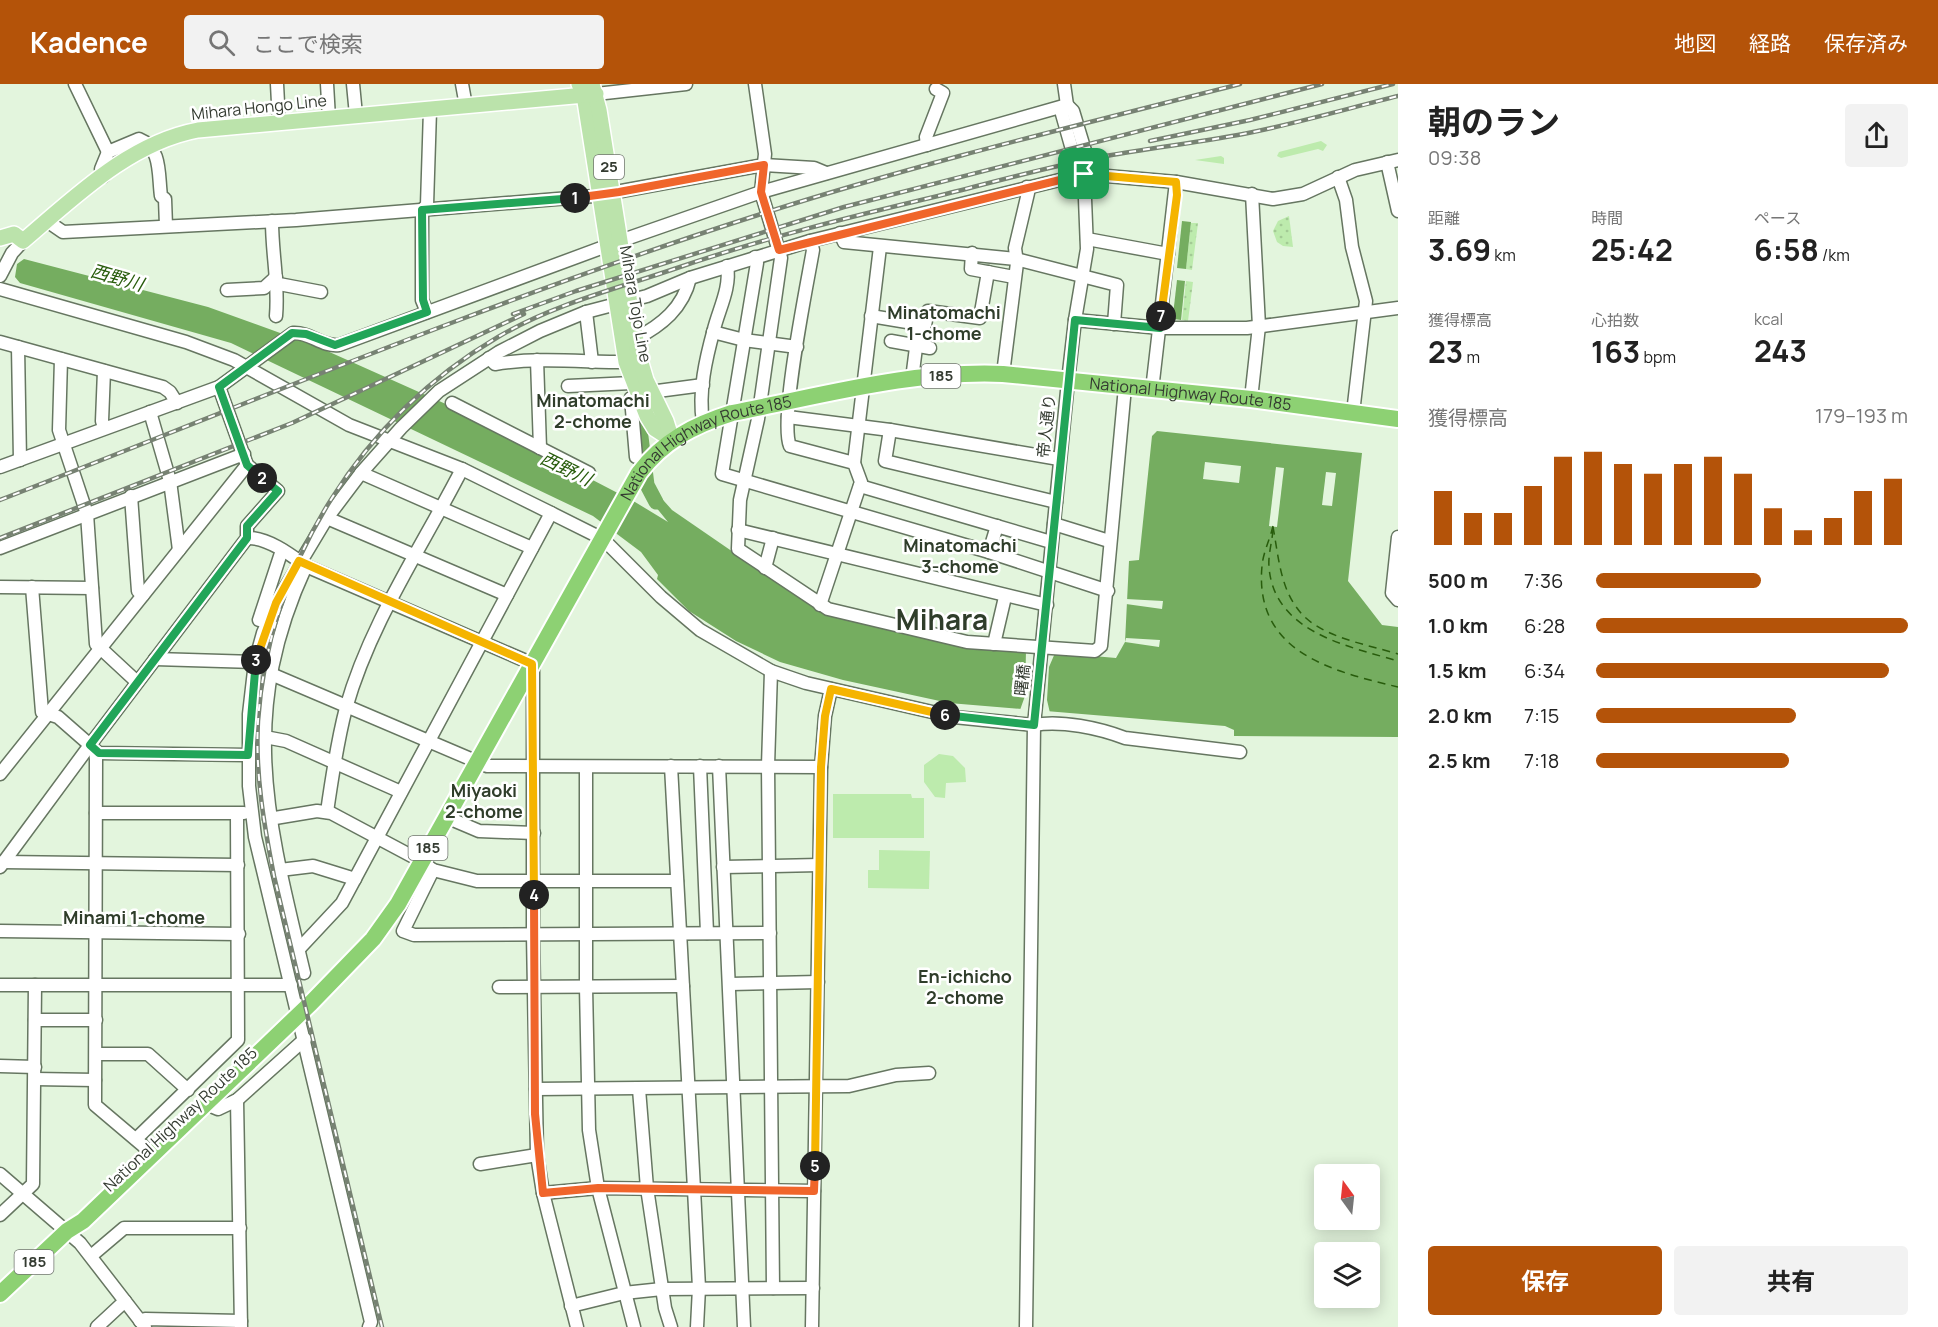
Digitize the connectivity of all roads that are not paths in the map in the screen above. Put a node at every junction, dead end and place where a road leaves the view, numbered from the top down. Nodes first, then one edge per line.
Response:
1 (75, 84) edge
2 (277, 84) edge
3 (327, 84) edge
4 (353, 84) edge
5 (462, 84) edge
6 (686, 84) edge
7 (755, 84) edge
8 (1064, 84) edge
9 (667, 85) edge
10 (587, 89) edge
11 (935, 90) edge
12 (1066, 105) junction
13 (466, 106) junction
14 (430, 110) junction
15 (356, 115) junction
16 (329, 118) junction
17 (279, 122) junction
18 (151, 143) junction
19 (927, 145) junction
20 (108, 152) junction
21 (1393, 161) edge
22 (764, 165) junction
23 (826, 173) junction
24 (1084, 174) junction
25 (104, 176) junction
26 (1338, 177) junction
27 (1176, 182) junction
28 (1027, 187) junction
29 (761, 192) junction
30 (605, 194) junction
31 (1252, 194) junction
32 (422, 210) junction
33 (1398, 211) edge
34 (47, 221) junction
35 (272, 221) junction
36 (166, 226) junction
37 (840, 233) junction
38 (0, 238) edge
39 (1087, 239) junction
40 (810, 241) junction
41 (614, 243) junction
42 (18, 247) junction
43 (880, 247) junction
44 (779, 250) junction
45 (972, 253) junction
46 (1168, 254) junction
47 (755, 257) junction
48 (1016, 259) junction
49 (727, 266) junction
50 (988, 272) junction
51 (0, 276) edge
52 (1083, 276) junction
53 (690, 278) junction
54 (1014, 278) junction
55 (278, 280) junction
56 (0, 289) edge
57 (226, 290) dead end
58 (321, 292) dead end
59 (624, 302) junction
60 (1398, 308) edge
61 (427, 312) junction
62 (586, 312) junction
63 (1366, 312) junction
64 (276, 316) dead end
65 (871, 316) junction
66 (1075, 320) junction
67 (919, 324) junction
68 (1114, 324) junction
69 (1259, 326) junction
70 (1160, 328) junction
71 (713, 332) junction
72 (635, 339) junction
73 (744, 340) junction
74 (0, 342) edge
75 (891, 342) dead end
76 (767, 343) junction
77 (915, 345) junction
78 (18, 347) junction
79 (797, 347) junction
80 (930, 348) dead end
81 (489, 358) junction
82 (61, 359) junction
83 (537, 360) junction
84 (592, 362) junction
85 (626, 362) junction
86 (245, 367) junction
87 (104, 371) junction
88 (1003, 374) junction
89 (912, 379) junction
90 (1068, 381) junction
91 (703, 385) junction
92 (568, 386) dead end
93 (219, 387) junction
94 (1125, 387) junction
95 (864, 388) junction
96 (640, 390) junction
97 (1152, 390) junction
98 (1251, 399) junction
99 (177, 403) junction
100 (452, 403) dead end
101 (758, 408) junction
102 (788, 410) junction
103 (150, 412) junction
104 (732, 413) junction
105 (1353, 413) junction
106 (1398, 419) edge
107 (703, 422) junction
108 (104, 427) junction
109 (859, 428) junction
110 (890, 430) junction
111 (672, 440) junction
112 (391, 442) junction
113 (62, 443) junction
114 (540, 448) junction
115 (245, 459) junction
116 (1059, 459) junction
117 (20, 460) junction
118 (854, 463) junction
119 (641, 464) junction
120 (0, 467) edge
121 (462, 469) junction
122 (361, 473) junction
123 (589, 473) dead end
124 (170, 481) junction
125 (746, 481) junction
126 (860, 486) junction
127 (131, 496) junction
128 (1056, 502) junction
129 (442, 509) junction
130 (551, 513) junction
131 (852, 513) junction
132 (87, 514) junction
133 (327, 518) junction
134 (1054, 524) junction
135 (997, 526) junction
136 (738, 530) junction
137 (605, 534) junction
138 (1398, 537) edge
139 (247, 538) junction
140 (773, 538) junction
141 (1109, 541) junction
142 (1052, 542) junction
143 (0, 548) edge
144 (532, 548) junction
145 (179, 550) junction
146 (282, 550) junction
147 (989, 552) junction
148 (838, 554) junction
149 (414, 555) junction
150 (303, 564) junction
151 (765, 567) junction
152 (1049, 571) junction
153 (0, 587) edge
154 (32, 587) junction
155 (92, 588) junction
156 (1108, 591) junction
157 (143, 595) junction
158 (507, 595) junction
159 (1005, 597) junction
160 (1398, 600) edge
161 (390, 602) junction
162 (820, 605) junction
163 (1047, 605) junction
164 (268, 622) junction
165 (483, 641) junction
166 (994, 644) junction
167 (99, 650) junction
168 (1042, 650) junction
169 (155, 659) junction
170 (255, 662) junction
171 (532, 664) junction
172 (771, 671) junction
173 (271, 674) junction
174 (137, 682) junction
175 (831, 689) junction
176 (346, 707) junction
177 (48, 714) junction
178 (1034, 725) junction
179 (265, 737) junction
180 (429, 741) junction
181 (93, 747) junction
182 (1240, 753) dead end
183 (248, 755) junction
184 (334, 761) junction
185 (476, 763) junction
186 (671, 766) junction
187 (699, 766) junction
188 (719, 766) junction
189 (768, 766) junction
190 (534, 767) junction
191 (586, 767) junction
192 (821, 767) junction
193 (0, 774) edge
194 (401, 792) junction
195 (251, 812) junction
196 (327, 812) junction
197 (96, 813) junction
198 (237, 814) junction
199 (446, 817) junction
200 (269, 819) junction
201 (534, 832) junction
202 (377, 838) junction
203 (96, 863) junction
204 (2, 864) edge
205 (238, 865) junction
206 (819, 865) junction
207 (427, 866) junction
208 (770, 866) junction
209 (723, 867) junction
210 (280, 870) junction
211 (355, 879) junction
212 (587, 881) junction
213 (677, 881) junction
214 (534, 882) junction
215 (0, 931) edge
216 (96, 932) junction
217 (707, 933) junction
218 (726, 933) junction
219 (770, 933) junction
220 (239, 934) junction
221 (680, 934) junction
222 (533, 935) junction
223 (587, 935) junction
224 (299, 949) junction
225 (304, 973) dead end
226 (818, 982) junction
227 (771, 983) junction
228 (730, 984) junction
229 (0, 985) edge
230 (35, 985) junction
231 (96, 985) junction
232 (240, 985) junction
233 (291, 985) junction
234 (682, 986) junction
235 (499, 987) dead end
236 (535, 987) junction
237 (586, 987) junction
238 (299, 1014) junction
239 (35, 1020) junction
240 (96, 1020) junction
241 (305, 1039) junction
242 (96, 1054) junction
243 (0, 1066) edge
244 (35, 1073) junction
245 (929, 1073) dead end
246 (95, 1080) junction
247 (772, 1087) junction
248 (816, 1087) junction
249 (687, 1088) junction
250 (734, 1088) junction
251 (536, 1089) junction
252 (588, 1089) junction
253 (639, 1089) junction
254 (188, 1090) junction
255 (237, 1100) junction
256 (206, 1104) junction
257 (142, 1144) junction
258 (537, 1155) junction
259 (480, 1164) dead end
260 (0, 1174) edge
261 (598, 1188) junction
262 (647, 1188) junction
263 (694, 1189) junction
264 (739, 1190) junction
265 (773, 1190) junction
266 (814, 1191) junction
267 (23, 1193) junction
268 (543, 1193) junction
269 (0, 1215) edge
270 (240, 1228) junction
271 (67, 1231) junction
272 (91, 1256) junction
273 (699, 1288) junction
274 (744, 1288) junction
275 (773, 1288) junction
276 (813, 1288) junction
277 (662, 1289) junction
278 (624, 1293) junction
279 (0, 1294) edge
280 (125, 1301) junction
281 (571, 1306) junction
282 (143, 1324) edge
283 (241, 1324) edge
284 (97, 1327) edge
285 (369, 1327) edge
286 (577, 1327) edge
287 (634, 1327) edge
288 (671, 1327) edge
289 (697, 1327) edge
290 (744, 1327) edge
291 (812, 1327) edge
292 (1026, 1327) edge

1 - 20 street
2 - 17 street
3 - 16 street
4 - 15 street
5 - 13 street
6 - 9 street
7 - 22 street
8 - 12 street
9 - 10 street
10 - 13 main road, Mihara Hongo Line
10 - 30 main road, Mihara Tojo Line / 25
11 - 19 street
12 - 19 street
12 - 24 street, 帝人通り
13 - 14 main road, Mihara Hongo Line
14 - 15 main road, Mihara Hongo Line
14 - 32 street
15 - 16 main road, Mihara Hongo Line
16 - 17 main road, Mihara Hongo Line
17 - 18 main road, Mihara Hongo Line
18 - 20 street
18 - 25 main road, Mihara Hongo Line
18 - 36 street
19 - 23 street
20 - 25 street
21 - 26 street
21 - 33 street
22 - 23 street
22 - 29 street
22 - 30 street
23 - 29 street
24 - 27 street
24 - 28 street
24 - 39 street, 帝人通り
25 - 34 main road, Mihara Hongo Line
26 - 31 street
26 - 63 street
27 - 31 street
27 - 46 street
28 - 37 street
28 - 48 street
29 - 41 street
29 - 44 street
30 - 32 street
30 - 41 main road, Mihara Tojo Line / 25
31 - 69 street
32 - 35 street
32 - 61 street
34 - 36 street
34 - 42 main road, Mihara Hongo Line
35 - 36 street
35 - 55 street
37 - 40 street
37 - 43 street
38 - 42 main road
39 - 46 street
39 - 52 street, 帝人通り
40 - 44 street
40 - 79 street
41 - 59 main road, Mihara Tojo Line / 25
41 - 61 street
42 - 51 street
43 - 45 street
43 - 65 street
44 - 47 street
44 - 76 street
45 - 48 street
45 - 50 street
46 - 70 street
47 - 49 street
47 - 73 street
48 - 52 street
48 - 54 street
49 - 53 street
49 - 71 street
50 - 54 street
50 - 67 street
52 - 66 street, 帝人通り
52 - 68 street
53 - 59 street
53 - 72 street
54 - 88 street
55 - 57 street
55 - 58 street
55 - 64 street
56 - 86 street
59 - 62 street
59 - 72 main road, Mihara Tojo Line / 25
59 - 85 main road, Mihara Tojo Line / 25
60 - 63 street
61 - 86 street
62 - 81 street
62 - 84 street
63 - 69 street
63 - 105 street
65 - 67 street
65 - 95 street
66 - 68 street
66 - 90 street, 帝人通り
67 - 77 street
68 - 70 street
69 - 70 street
69 - 98 street
70 - 97 street
71 - 73 street
71 - 91 street
72 - 96 main road, Mihara Tojo Line / 25
73 - 76 street
73 - 104 street
74 - 78 street
75 - 77 street
76 - 79 street
76 - 101 street
77 - 80 street
77 - 89 street
78 - 82 street
78 - 117 street
79 - 102 street
81 - 83 street
81 - 112 street
82 - 87 street
82 - 113 street
83 - 84 street
83 - 114 street
84 - 85 street
85 - 96 main road, Mihara Tojo Line / 25
86 - 93 street
86 - 112 street
87 - 99 street
87 - 108 street
88 - 89 highway, National Highway Route 185 / 185
88 - 90 highway, National Highway Route 185 / 185
89 - 95 highway, National Highway Route 185 / 185
90 - 94 highway, National Highway Route 185 / 185
90 - 116 street, 帝人通り
91 - 96 street
91 - 107 street
92 - 96 street
93 - 99 street
93 - 115 street
94 - 97 highway, National Highway Route 185 / 185
94 - 141 street
95 - 102 highway, National Highway Route 185 / 185
95 - 109 street
96 - 111 main road, Mihara Tojo Line / 25
96 - 119 street
97 - 98 highway, National Highway Route 185 / 185
98 - 105 highway, National Highway Route 185 / 185
99 - 103 street
100 - 114 street
101 - 102 highway, National Highway Route 185 / 185
101 - 104 highway, National Highway Route 185 / 185
101 - 125 street
102 - 109 street
102 - 118 street
103 - 108 street
103 - 124 street
104 - 107 highway, National Highway Route 185 / 185
104 - 125 street
105 - 106 highway, National Highway Route 185 / 185
107 - 111 highway, National Highway Route 185 / 185
108 - 113 street
109 - 110 street
109 - 118 street
110 - 116 street
110 - 128 street
111 - 119 highway, National Highway Route 185 / 185
112 - 121 street
112 - 122 street
113 - 117 street
113 - 132 street
114 - 123 street
115 - 124 street
115 - 139 street
115 - 145 street
116 - 128 street, 帝人通り
117 - 120 street
118 - 126 street
119 - 137 highway, National Highway Route 185 / 185
121 - 129 street
121 - 130 street
122 - 129 street
122 - 133 street
124 - 127 street
124 - 145 street
125 - 131 street
125 - 136 street
126 - 131 street
126 - 135 street
127 - 132 street
127 - 157 street
128 - 134 street, 帝人通り
129 - 144 street
129 - 149 street
130 - 137 street
130 - 144 street
131 - 147 street
131 - 148 street
132 - 143 street
132 - 155 street
133 - 149 street
133 - 150 street
134 - 141 street
134 - 142 street, 帝人通り
135 - 142 street
135 - 147 street
136 - 140 street
136 - 151 street
137 - 171 highway, National Highway Route 185 / 185
137 - 172 street
138 - 160 street
139 - 146 street
139 - 169 street
140 - 148 street
140 - 151 street
141 - 156 street
142 - 152 street, 帝人通り
144 - 158 street
145 - 157 street
146 - 150 street
146 - 164 street
147 - 152 street
148 - 159 street
148 - 162 street
149 - 158 street
149 - 161 street
150 - 161 street
150 - 164 street
150 - 173 street
151 - 162 street
152 - 156 street
152 - 163 street, 帝人通り
153 - 154 street
154 - 155 street
154 - 177 street
155 - 167 street
156 - 168 street
157 - 167 street
158 - 165 street
159 - 163 street
159 - 166 street
161 - 165 street
161 - 176 street
162 - 166 street
163 - 168 street, 帝人通り
164 - 170 street
165 - 171 street
165 - 180 street
166 - 168 street
167 - 174 street
167 - 177 street
168 - 178 street, 曙橋
169 - 170 street
169 - 174 street
170 - 183 street
171 - 185 highway, National Highway Route 185 / 185
171 - 190 street
172 - 175 street
172 - 189 street
173 - 176 street
173 - 179 street
174 - 181 street
175 - 178 street
175 - 192 street
176 - 180 street
176 - 184 street
177 - 181 street
177 - 193 street
178 - 182 street
178 - 292 street, 曙橋
179 - 184 street
179 - 200 street
180 - 185 street
180 - 194 street
181 - 183 street
181 - 197 street
181 - 204 street
183 - 195 street
184 - 194 street
184 - 196 street
185 - 190 street
185 - 199 highway, National Highway Route 185 / 185
186 - 187 street
186 - 191 street
186 - 213 street
187 - 188 street
187 - 217 street
188 - 189 street
188 - 209 street
189 - 192 street
189 - 208 street
190 - 191 street
190 - 201 street
191 - 212 street
192 - 206 street
194 - 202 street
195 - 198 street
195 - 233 street
196 - 200 street
196 - 202 street
197 - 198 street
197 - 203 street
198 - 205 street
199 - 201 street
199 - 207 highway, National Highway Route 185 / 185
200 - 210 street
201 - 214 street
202 - 207 street
202 - 211 street
203 - 204 street
203 - 205 street
203 - 216 street
205 - 220 street
206 - 208 street
206 - 226 street
207 - 214 street
207 - 222 street
207 - 238 highway, National Highway Route 185 / 185
208 - 209 street
208 - 219 street
209 - 218 street
210 - 211 street
210 - 224 street
211 - 224 street
212 - 213 street
212 - 214 street
212 - 223 street
213 - 221 street
214 - 222 street
215 - 216 street
216 - 220 street
216 - 231 street
217 - 218 street
217 - 221 street
218 - 219 street
218 - 228 street
219 - 227 street
220 - 232 street
221 - 223 street
221 - 234 street
222 - 223 street
222 - 236 street
223 - 237 street
224 - 225 street
226 - 227 street
226 - 248 street
227 - 228 street
227 - 247 street
228 - 250 street
229 - 230 street
230 - 231 street
230 - 239 street
231 - 232 street
231 - 240 street
232 - 233 street
232 - 254 street
233 - 238 street
234 - 237 street
234 - 249 street
235 - 236 street
236 - 237 street
236 - 251 street
237 - 252 street
238 - 241 street
238 - 256 highway, National Highway Route 185 / 185
238 - 257 highway, National Highway Route 185 / 185
239 - 240 street
239 - 244 street
240 - 242 street
241 - 255 street
241 - 285 street
242 - 246 street
242 - 254 street
243 - 244 street
244 - 246 street
244 - 267 street
245 - 248 street
246 - 257 street
247 - 248 street
247 - 250 street
247 - 265 street
248 - 266 street
249 - 250 street
249 - 253 street
249 - 263 street
250 - 264 street
251 - 252 street
251 - 258 street
252 - 253 street
252 - 261 street
253 - 262 street
254 - 257 street
255 - 256 street
255 - 270 street
256 - 271 highway, National Highway Route 185 / 185
257 - 271 highway, National Highway Route 185 / 185
258 - 259 street
258 - 268 street
260 - 267 street
261 - 262 street
261 - 268 street
261 - 278 street
262 - 263 street
262 - 277 street
263 - 264 street
263 - 273 street
264 - 265 street
264 - 274 street
265 - 266 street
265 - 275 street
266 - 276 street
267 - 269 street
267 - 271 street
268 - 281 street
270 - 272 street
270 - 283 street
271 - 272 street
271 - 279 highway, National Highway Route 185 / 185
272 - 280 street
273 - 274 street
273 - 277 street
273 - 289 street
274 - 275 street
274 - 290 street
275 - 276 street
276 - 291 street
277 - 278 street
277 - 288 street
278 - 281 street
278 - 287 street
280 - 282 street
280 - 284 street
281 - 286 street
282 - 283 street

